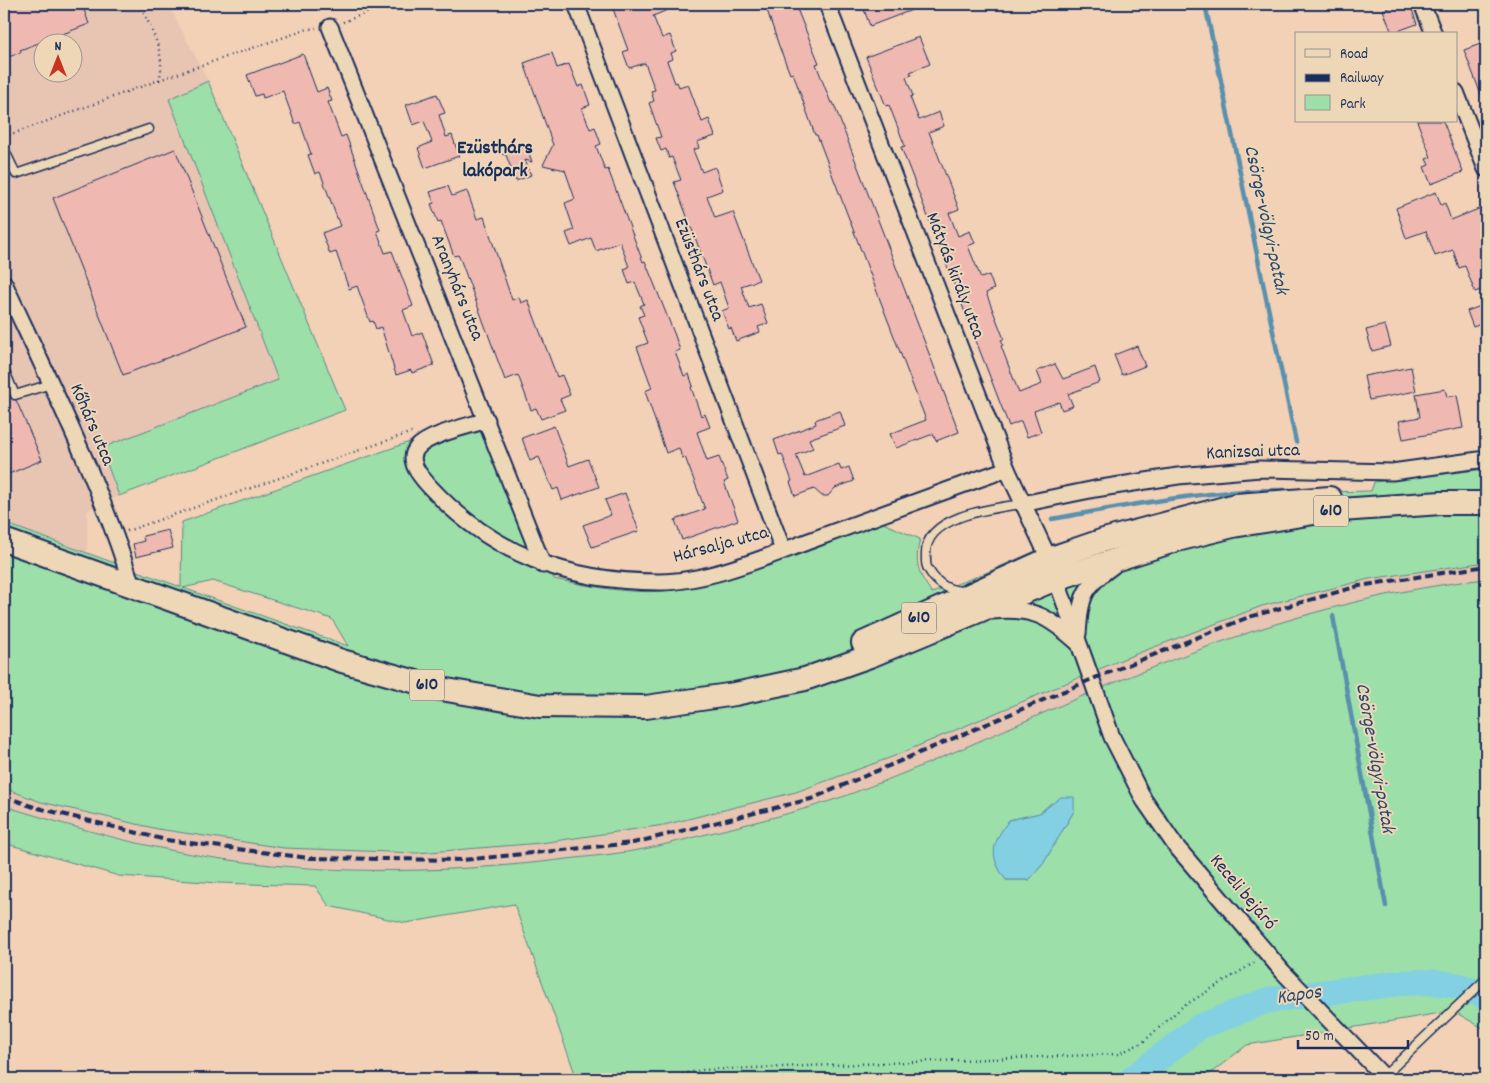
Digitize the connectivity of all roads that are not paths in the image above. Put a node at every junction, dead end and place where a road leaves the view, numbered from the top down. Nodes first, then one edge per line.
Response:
1 (576, 4) edge
2 (827, 4) edge
3 (1422, 4) edge
4 (330, 27) road end
5 (1433, 32) edge
6 (1458, 97) edge
7 (149, 129) dead end
8 (4, 149) edge
9 (1486, 169) edge
10 (4, 283) edge
11 (4, 369) edge
12 (7, 384) edge
13 (52, 384) junction
14 (487, 420) junction
15 (1486, 459) edge
16 (1007, 469) junction
17 (1486, 501) edge
18 (1022, 504) junction
19 (4, 540) edge
20 (783, 550) junction
21 (1127, 556) junction
22 (543, 565) junction
23 (1052, 569) junction
24 (132, 586) junction
25 (976, 602) junction
26 (1078, 643) junction
27 (1486, 979) edge
28 (1383, 1078) edge

1 - 20 street, Ezüsthárs utca
2 - 16 street, Mátyás király utca
3 - 5 street
4 - 14 street, Aranyhárs utca
6 - 9 street
7 - 8 lane
10 - 13 street, Kőhárs utca
11 - 12 lane
12 - 13 lane
13 - 24 street, Kőhárs utca
14 - 22 street, Aranyhárs utca
14 - 22 street, Hársalja utca
15 - 18 street, Kanizsai utca
16 - 18 street, Mátyás király utca
16 - 20 street, Hársalja utca
17 - 21 main road, 610
17 - 23 main road, 610
18 - 23 street, Mátyás király utca
18 - 25 lane
19 - 24 main road, 610
20 - 22 street, Hársalja utca
21 - 23 main road, 610
21 - 26 street
23 - 25 main road, 610
23 - 26 street, Keceli bejáró
24 - 25 main road, 610
25 - 26 street
26 - 28 street, Keceli bejáró
27 - 28 lane, Keceli bejáró

